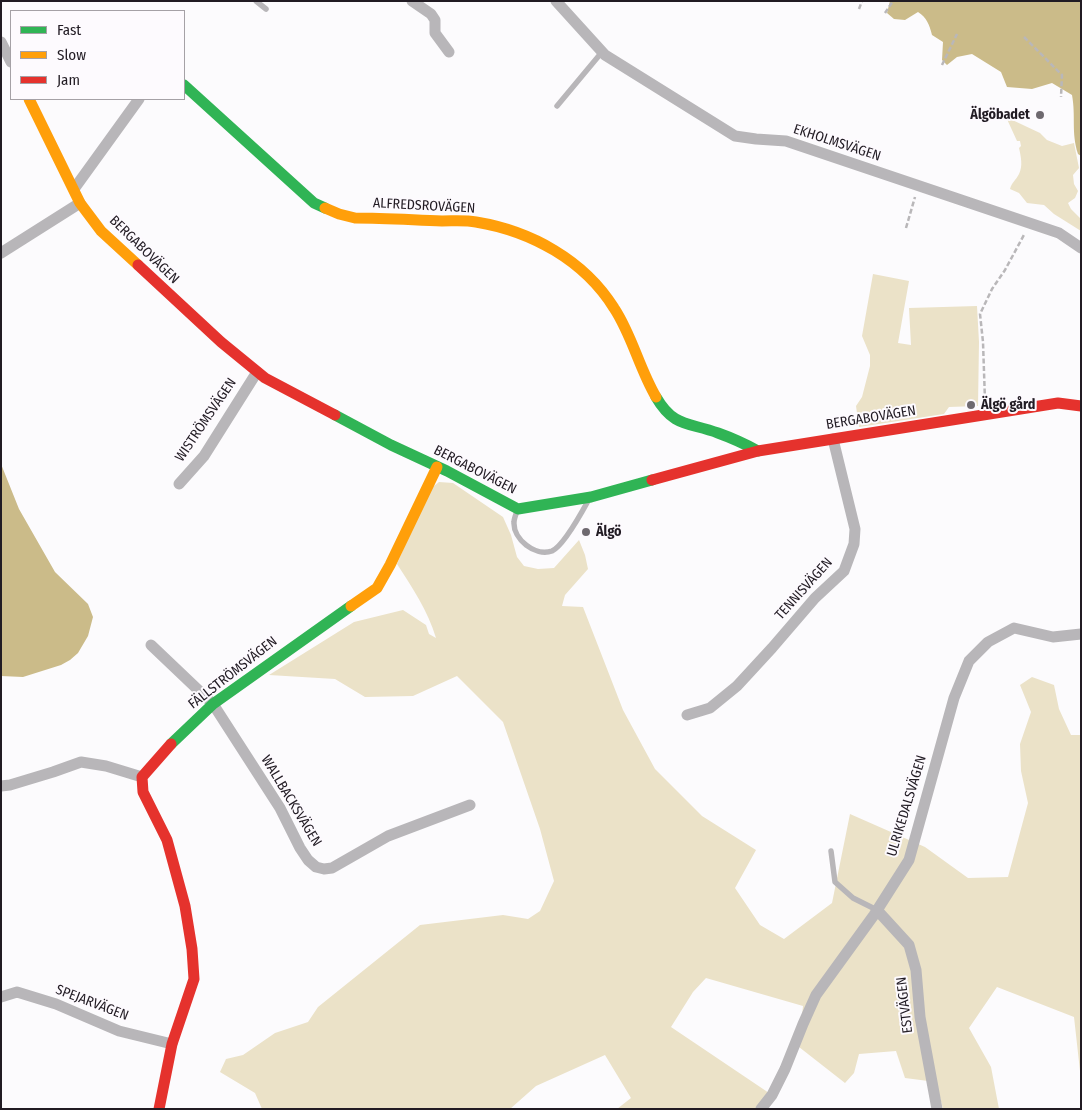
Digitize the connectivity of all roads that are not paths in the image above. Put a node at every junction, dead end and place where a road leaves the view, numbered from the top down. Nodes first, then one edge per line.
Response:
1 (256, 1) edge
2 (412, 1) edge
3 (556, 1) edge
4 (266, 9) dead end
5 (1, 42) edge
6 (449, 52) dead end
7 (602, 52) junction
8 (10, 60) edge
9 (185, 86) edge
10 (30, 100) edge
11 (138, 100) edge
12 (558, 106) dead end
13 (74, 189) junction
14 (80, 203) junction
15 (1081, 248) edge
16 (1, 253) edge
17 (257, 372) junction
18 (1081, 406) edge
19 (833, 439) junction
20 (758, 451) junction
21 (437, 466) junction
22 (179, 484) dead end
23 (590, 497) junction
24 (518, 509) junction
25 (1081, 634) edge
26 (152, 645) dead end
27 (213, 704) junction
28 (687, 715) dead end
29 (142, 777) junction
30 (1, 786) edge
31 (470, 805) dead end
32 (830, 851) dead end
33 (877, 910) junction
34 (1, 997) edge
35 (172, 1044) junction
36 (159, 1109) edge
37 (761, 1109) edge
38 (937, 1109) edge

1 - 4 lane
2 - 6 street
3 - 7 street, EKHOLMSVÄGEN
5 - 8 street
7 - 12 lane
7 - 15 street, EKHOLMSVÄGEN
9 - 20 street, ALFREDSROVÄGEN
10 - 13 street, BERGABOVÄGEN
11 - 13 street
13 - 14 street, BERGABOVÄGEN
14 - 16 street
14 - 17 street, BERGABOVÄGEN
17 - 21 street, BERGABOVÄGEN
17 - 22 street, WISTRÖMSVÄGEN
18 - 19 street, BERGABOVÄGEN
19 - 20 street, BERGABOVÄGEN
19 - 28 street, TENNISVÄGEN
20 - 23 street, BERGABOVÄGEN
21 - 24 street, BERGABOVÄGEN
21 - 27 street, FÄLLSTRÖMSVÄGEN
23 - 24 street, BERGABOVÄGEN
23 - 24 lane
25 - 33 street, ULRIKEDALSVÄGEN
26 - 27 street, WALLBACKSVÄGEN
27 - 29 street, FÄLLSTRÖMSVÄGEN
27 - 31 street, WALLBACKSVÄGEN
29 - 30 street
29 - 35 street
32 - 33 lane
33 - 37 street, ULRIKEDALSVÄGEN
33 - 38 street, ESTVÄGEN
34 - 35 street, SPEJARVÄGEN
35 - 36 street

